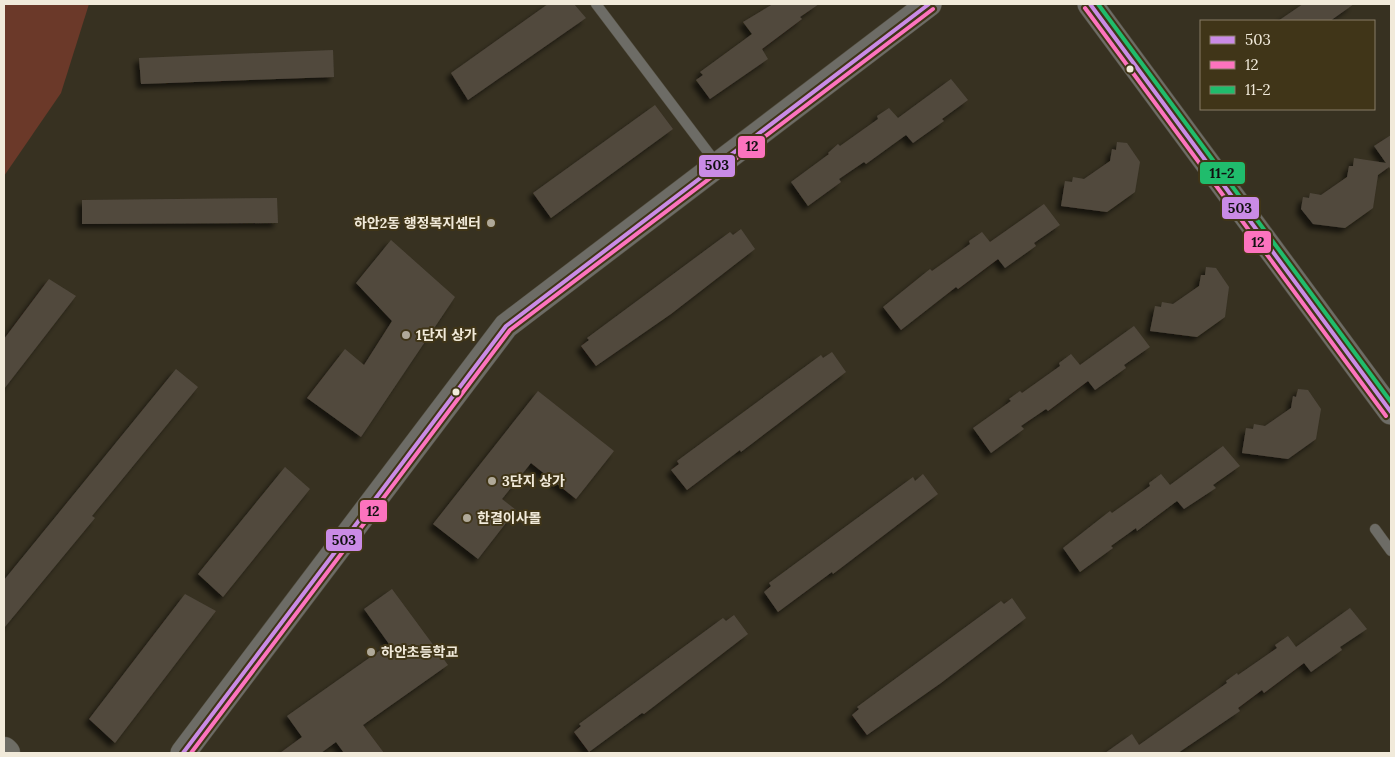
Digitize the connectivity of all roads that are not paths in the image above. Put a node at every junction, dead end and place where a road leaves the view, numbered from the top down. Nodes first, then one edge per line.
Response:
1 (596, 4) edge
2 (929, 4) edge
3 (1090, 4) edge
4 (717, 164) junction
5 (1391, 412) edge
6 (1375, 529) dead end
7 (1391, 551) edge
8 (183, 753) edge

1 - 4 lane
2 - 4 street
3 - 5 street
4 - 8 street
6 - 7 lane

